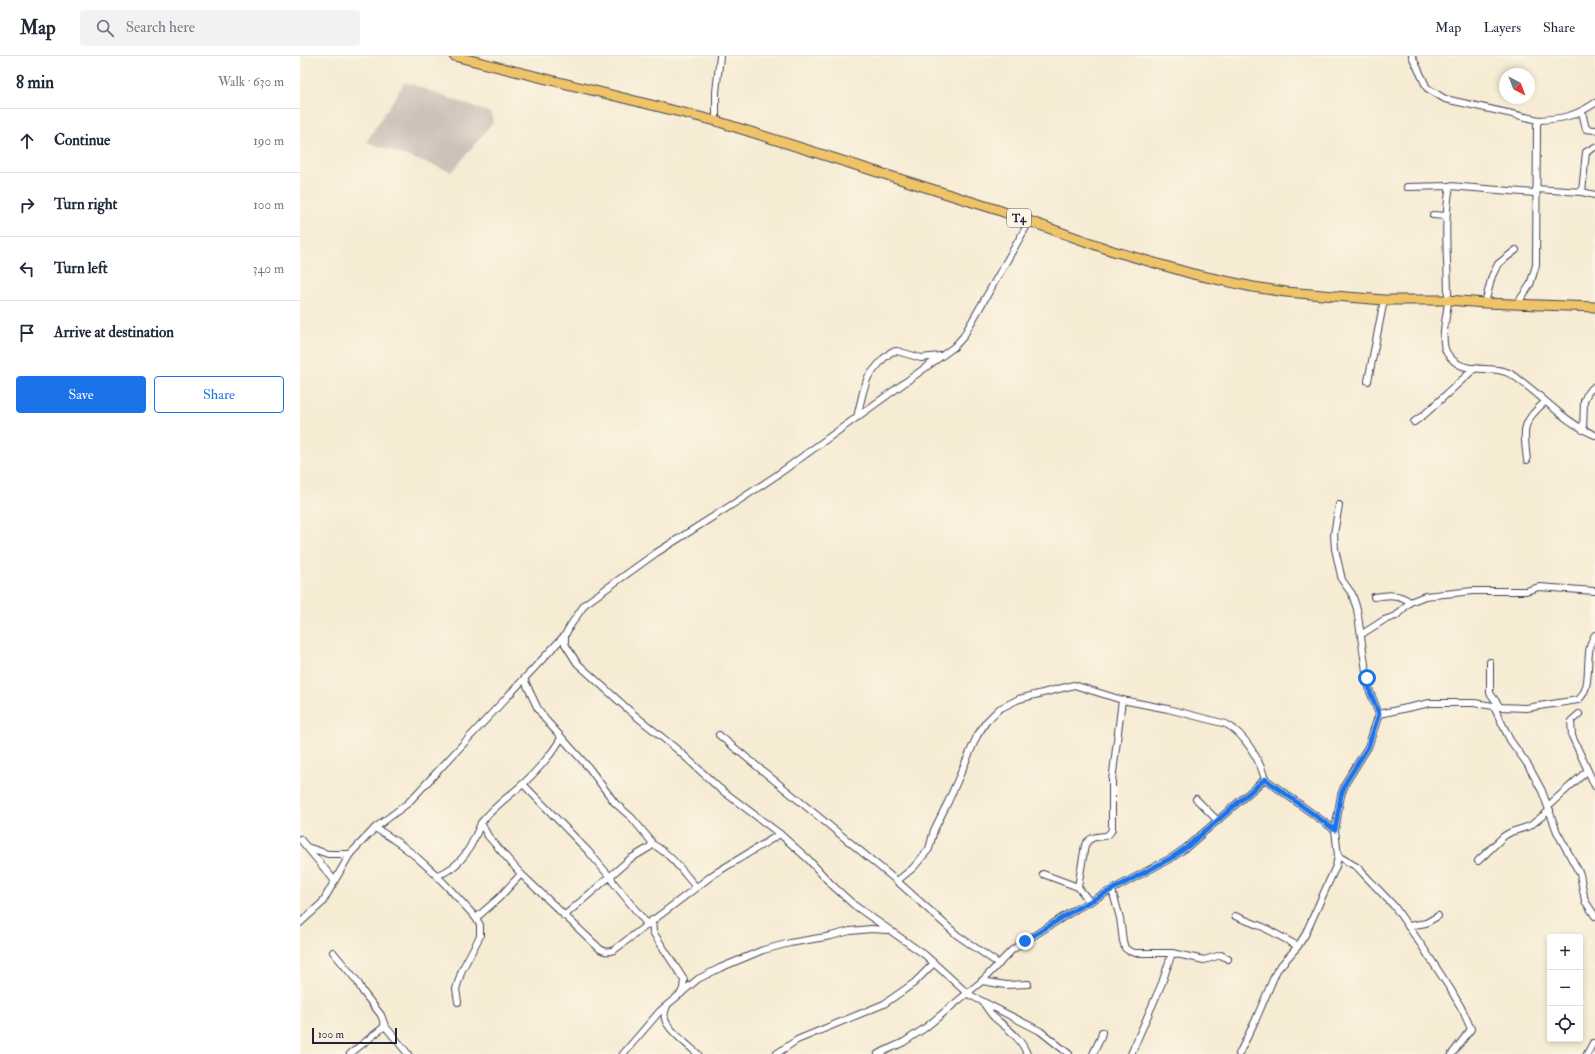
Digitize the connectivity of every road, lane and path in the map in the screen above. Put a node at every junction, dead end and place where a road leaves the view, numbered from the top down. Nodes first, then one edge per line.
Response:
1 (454, 56) edge
2 (720, 56) edge
3 (1412, 56) edge
4 (1595, 102) edge
5 (1582, 112) junction
6 (1539, 120) junction
7 (716, 121) junction
8 (1595, 130) edge
9 (1595, 147) edge
10 (1450, 186) junction
11 (1407, 187) dead end
12 (1535, 191) junction
13 (1582, 192) junction
14 (1595, 195) edge
15 (1433, 215) dead end
16 (1446, 216) junction
17 (1029, 222) junction
18 (1516, 250) dead end
19 (1384, 300) junction
20 (1448, 300) junction
21 (1485, 303) junction
22 (1516, 304) junction
23 (1595, 307) edge
24 (942, 356) junction
25 (1475, 368) junction
26 (1368, 381) dead end
27 (1595, 386) edge
28 (1545, 402) junction
29 (857, 417) junction
30 (1414, 422) dead end
31 (1583, 430) junction
32 (1595, 436) edge
33 (1527, 460) dead end
34 (1339, 505) dead end
35 (1595, 591) edge
36 (1374, 598) dead end
37 (1410, 602) junction
38 (1362, 634) junction
39 (565, 635) junction
40 (1595, 635) edge
41 (1490, 662) dead end
42 (1594, 676) edge
43 (524, 679) junction
44 (1593, 687) dead end
45 (1122, 700) junction
46 (1497, 707) junction
47 (1379, 714) junction
48 (1579, 714) dead end
49 (719, 734) dead end
50 (561, 738) junction
51 (1587, 771) junction
52 (1265, 779) junction
53 (523, 784) junction
54 (1595, 786) edge
55 (1196, 799) dead end
56 (1549, 808) junction
57 (1218, 821) junction
58 (482, 823) junction
59 (374, 828) junction
60 (1335, 830) junction
61 (780, 834) junction
62 (300, 839) edge
63 (652, 844) junction
64 (307, 848) junction
65 (350, 854) junction
66 (1338, 856) junction
67 (1478, 861) dead end
68 (521, 874) junction
69 (1043, 874) dead end
70 (437, 875) junction
71 (610, 877) junction
72 (334, 880) junction
73 (897, 881) junction
74 (696, 887) junction
75 (1078, 887) junction
76 (1112, 890) junction
77 (1090, 902) junction
78 (564, 916) junction
79 (1235, 916) dead end
80 (1438, 916) dead end
81 (1595, 916) edge
82 (476, 918) junction
83 (650, 922) junction
84 (300, 923) edge
85 (1408, 926) junction
86 (888, 930) junction
87 (638, 931) junction
88 (653, 932) junction
89 (1298, 946) junction
90 (333, 952) dead end
91 (1163, 953) junction
92 (1172, 953) junction
93 (1228, 959) dead end
94 (934, 963) junction
95 (999, 964) junction
96 (1168, 965) junction
97 (684, 980) junction
98 (698, 980) junction
99 (982, 981) junction
100 (1028, 984) dead end
101 (968, 994) junction
102 (680, 995) junction
103 (458, 1002) dead end
104 (983, 1003) junction
105 (667, 1006) junction
106 (385, 1026) junction
107 (1102, 1032) dead end
108 (1593, 1043) dead end
109 (350, 1054) edge
110 (408, 1054) edge
111 (623, 1054) edge
112 (698, 1054) edge
113 (776, 1054) edge
114 (878, 1054) edge
115 (1027, 1054) edge
116 (1069, 1054) edge
117 (1093, 1054) edge
118 (1131, 1054) edge
119 (1239, 1054) edge
120 (1452, 1054) edge
121 (1587, 1054) edge

1 - 7 highway, T4
2 - 7 street
3 - 6 street
4 - 5 street
5 - 6 street
5 - 8 street
6 - 12 street
7 - 17 highway, T4
9 - 13 street
10 - 11 street
10 - 12 street
10 - 16 street
12 - 13 street
12 - 22 street
13 - 14 street
15 - 16 street
16 - 20 street
17 - 19 highway, T4
17 - 24 street
18 - 21 street
19 - 20 highway, T4
19 - 26 street
20 - 21 highway, T4
20 - 25 street
21 - 22 highway, T4
22 - 23 highway, T4
24 - 29 street
24 - 29 street
25 - 28 street
25 - 30 street
27 - 31 street
28 - 31 street
28 - 33 street
29 - 39 street
31 - 32 street
34 - 38 street
35 - 37 street
36 - 37 street
37 - 38 street
38 - 47 street
39 - 43 street
39 - 61 street
40 - 42 street
41 - 46 street
43 - 50 street
43 - 59 street
44 - 46 street
45 - 52 street
45 - 73 street
45 - 75 street
46 - 47 street
46 - 56 street
47 - 60 street
48 - 51 street
49 - 73 street
50 - 53 street
50 - 63 street
51 - 54 street
51 - 56 street
52 - 57 street
52 - 60 street
53 - 58 street
53 - 71 street
55 - 57 street
56 - 67 street
56 - 81 street
57 - 76 street
58 - 68 street
58 - 70 street
59 - 65 street
59 - 70 street
60 - 66 street
61 - 74 street
61 - 86 street
62 - 64 street
63 - 71 street
63 - 74 street
64 - 65 street
64 - 72 street
65 - 72 street
66 - 85 street
66 - 89 street
68 - 78 street
68 - 82 street
69 - 75 street
70 - 82 street
71 - 78 street
71 - 83 street
72 - 84 street
73 - 95 street
74 - 83 street
75 - 77 street
76 - 77 street
76 - 91 street
77 - 95 street
78 - 87 street
79 - 89 street
80 - 85 street
82 - 103 street
83 - 87 street
83 - 88 street
85 - 120 street
86 - 94 street
86 - 98 street
87 - 88 street
88 - 97 street
89 - 119 street
90 - 106 street
91 - 92 street
91 - 96 street
92 - 93 street
92 - 96 street
94 - 101 street
94 - 113 street
95 - 99 street
96 - 118 street
97 - 98 street
97 - 102 street
98 - 102 street
99 - 100 street
99 - 101 street
101 - 104 street
101 - 114 street
102 - 105 street
104 - 115 street
104 - 116 street
105 - 111 street
105 - 112 street
106 - 109 street
106 - 110 street
107 - 117 street
108 - 121 street

